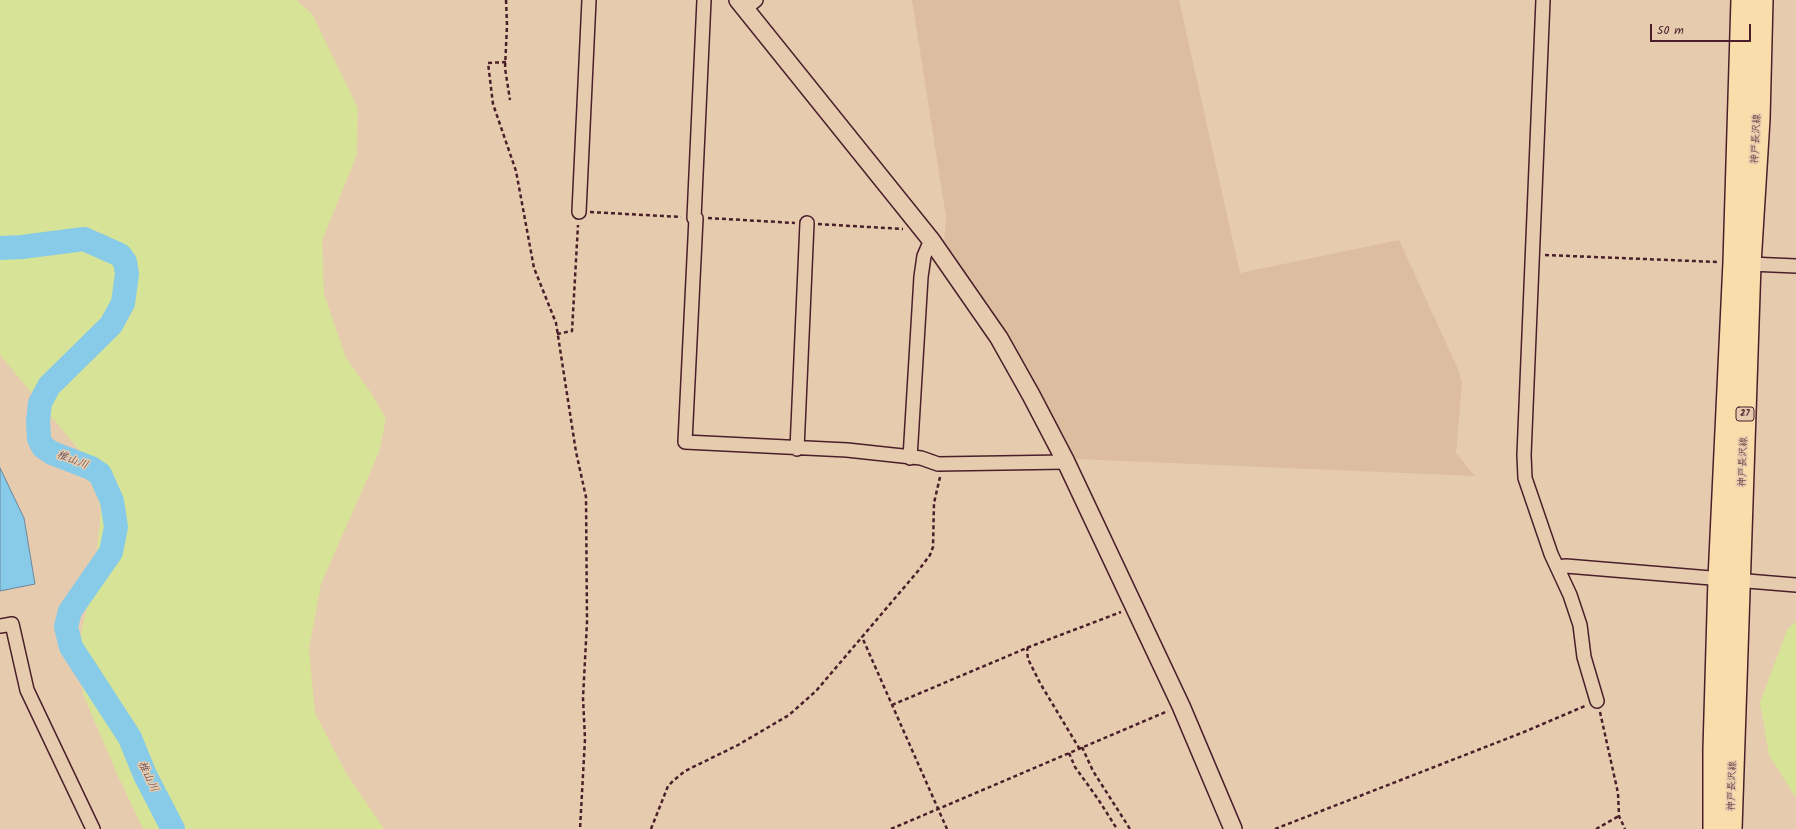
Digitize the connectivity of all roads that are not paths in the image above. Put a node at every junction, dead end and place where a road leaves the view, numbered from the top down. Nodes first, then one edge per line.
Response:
1 (589, 0) edge
2 (704, 0) edge
3 (1543, 0) edge
4 (1742, 0) edge
5 (1762, 0) edge
6 (747, 3) edge
7 (579, 212) road end
8 (807, 223) dead end
9 (931, 240) junction
10 (1742, 263) junction
11 (1796, 266) edge
12 (797, 448) junction
13 (910, 458) junction
14 (1066, 462) junction
15 (1558, 567) junction
16 (1719, 580) junction
17 (1740, 580) junction
18 (1796, 585) edge
19 (0, 626) edge
20 (1597, 701) road end
21 (93, 829) edge
22 (1233, 829) edge
23 (1714, 829) edge
24 (1731, 829) edge

1 - 7 street
2 - 12 street
3 - 15 street
4 - 10 main road, 神戸長沢線 / 27
5 - 10 main road, 神戸長沢線 / 27
6 - 9 street
8 - 12 street
9 - 13 street
9 - 14 street
10 - 11 street
10 - 16 main road, 神戸長沢線 / 27
10 - 17 main road, 神戸長沢線 / 27
12 - 13 street
13 - 14 street
14 - 22 street
15 - 16 street
15 - 20 street
16 - 17 street
16 - 23 main road, 神戸長沢線 / 27
17 - 18 street
17 - 24 main road, 神戸長沢線 / 27
19 - 21 street

